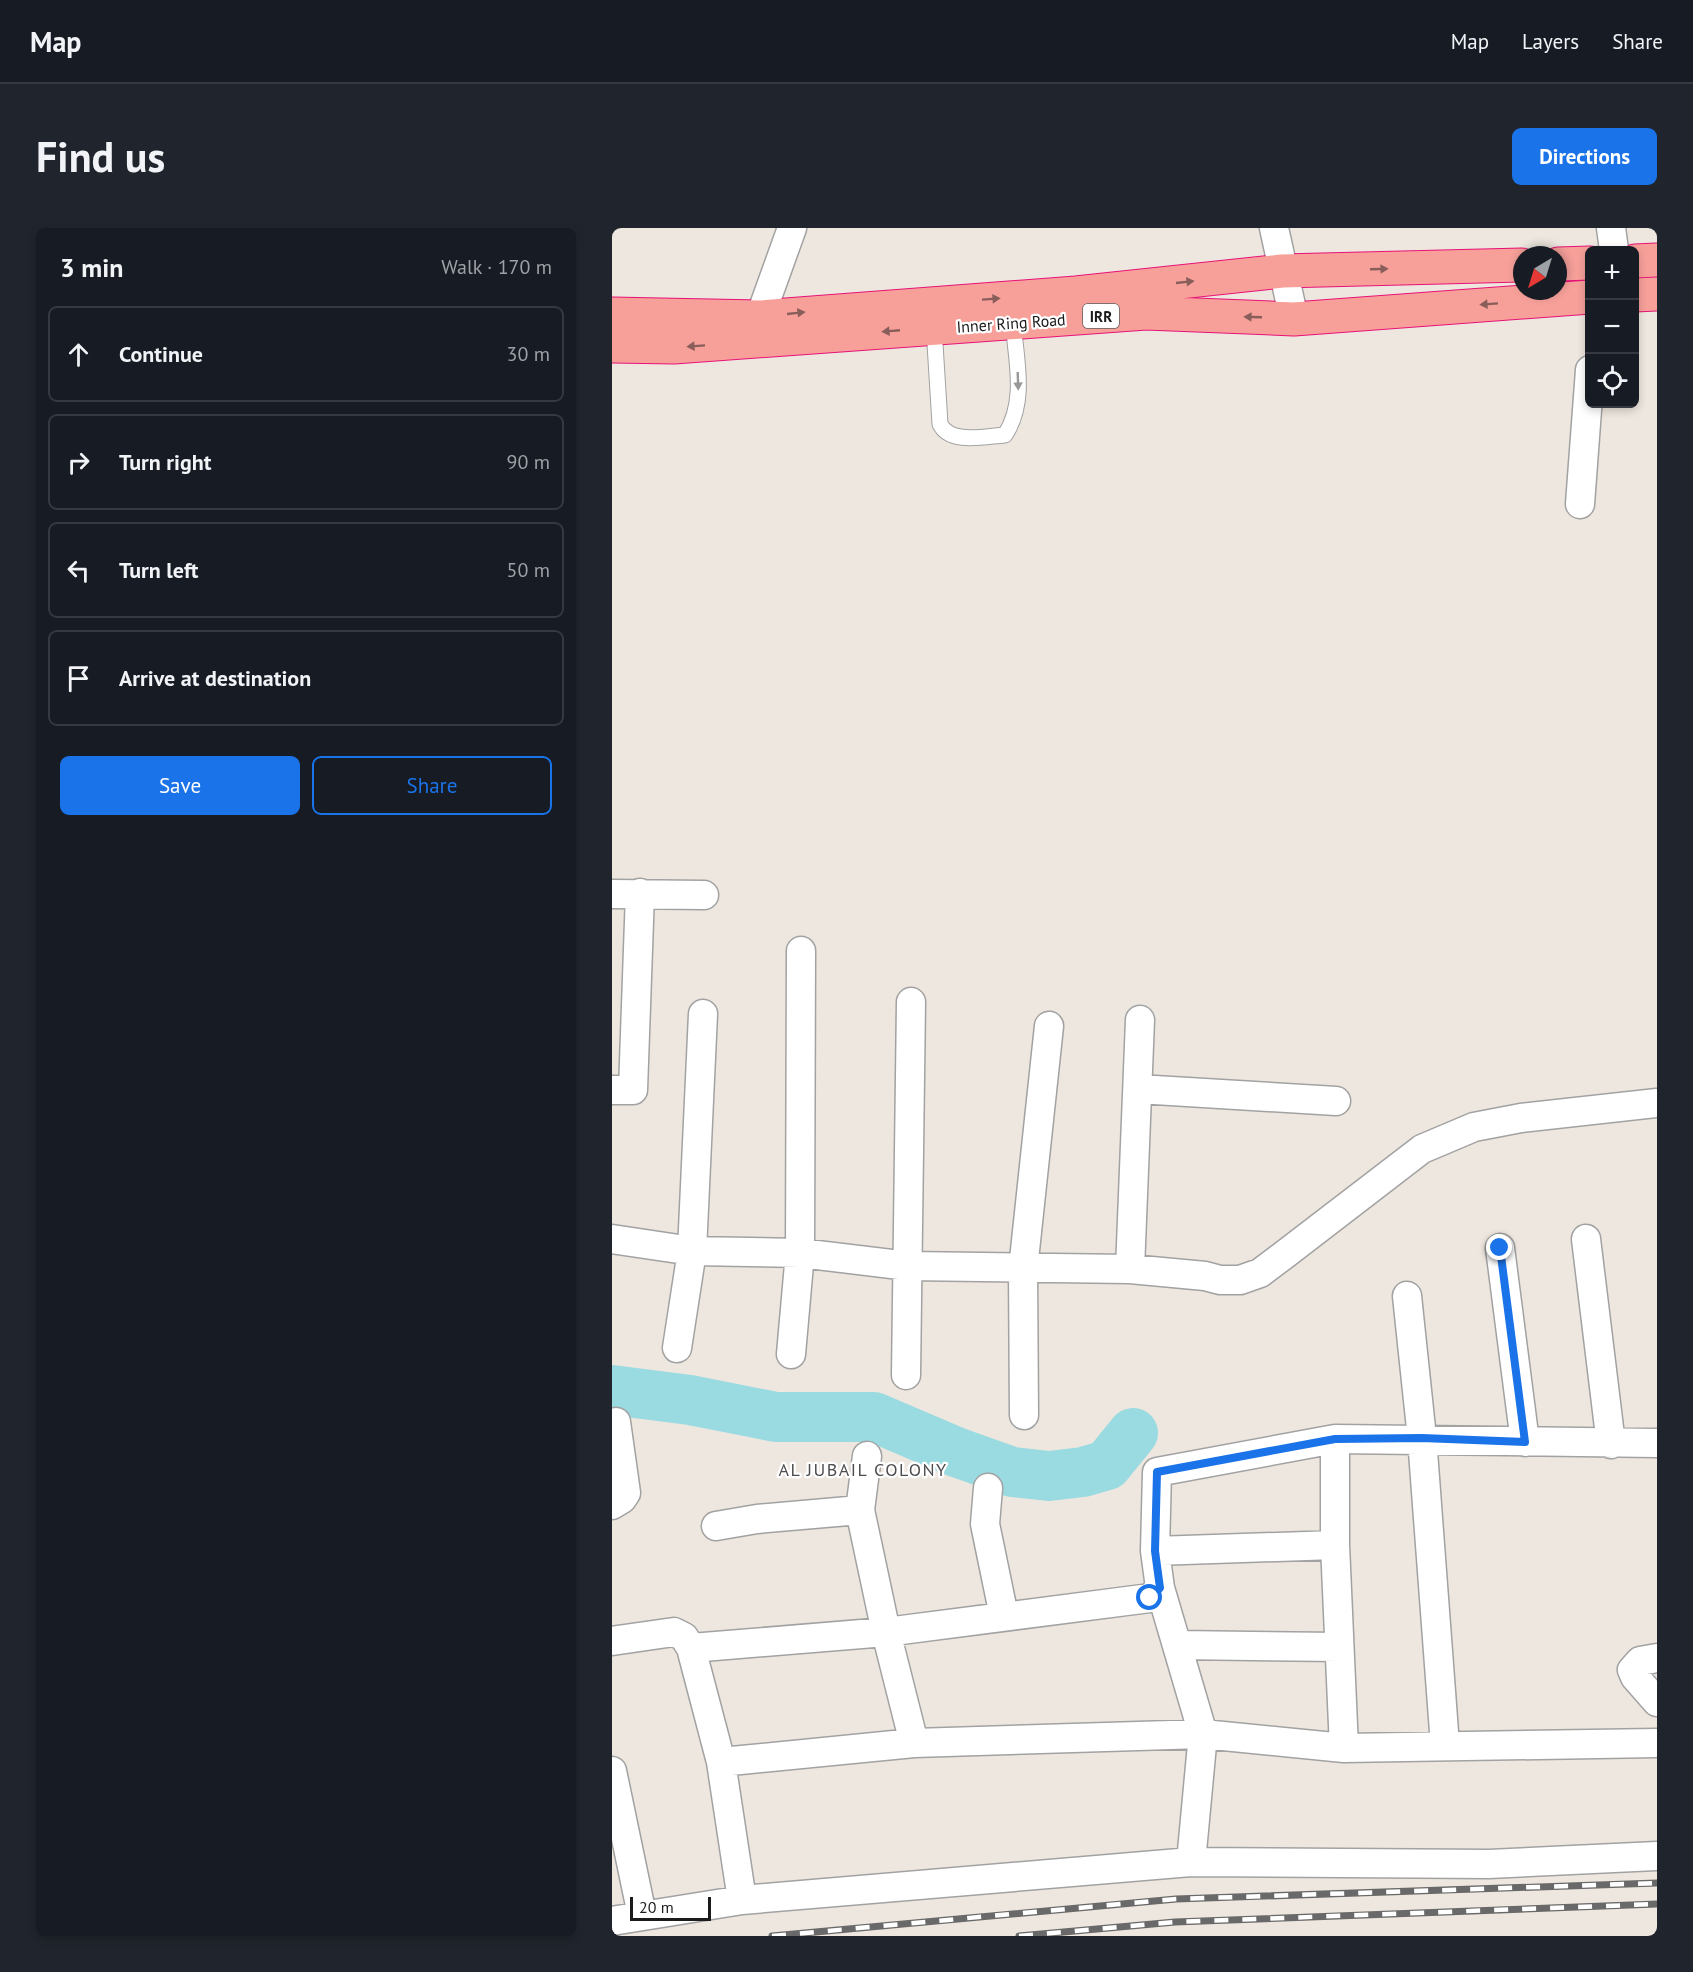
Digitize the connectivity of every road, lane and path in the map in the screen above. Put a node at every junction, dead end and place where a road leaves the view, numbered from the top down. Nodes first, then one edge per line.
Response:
1 (792, 228) edge
2 (1274, 228) edge
3 (1611, 228) edge
4 (1613, 246) edge
5 (1657, 260) edge
6 (1639, 261) edge
7 (1585, 263) edge
8 (1567, 264) edge
9 (1513, 265) edge
10 (1282, 271) junction
11 (1657, 294) edge
12 (1639, 295) edge
13 (1585, 297) edge
14 (612, 314) edge
15 (760, 316) junction
16 (1294, 319) junction
17 (1013, 322) junction
18 (934, 328) junction
19 (612, 346) edge
20 (1587, 408) edge
21 (1580, 504) dead end
22 (640, 893) junction
23 (612, 894) edge
24 (704, 895) dead end
25 (801, 951) dead end
26 (911, 1002) dead end
27 (703, 1014) dead end
28 (1140, 1020) dead end
29 (1049, 1026) dead end
30 (1138, 1089) junction
31 (612, 1090) edge
32 (1336, 1101) dead end
33 (1657, 1102) edge
34 (612, 1239) edge
35 (1586, 1239) dead end
36 (1500, 1248) dead end
37 (692, 1251) junction
38 (800, 1253) junction
39 (908, 1266) junction
40 (1023, 1269) junction
41 (1130, 1269) junction
42 (1407, 1296) dead end
43 (677, 1348) dead end
44 (791, 1354) dead end
45 (906, 1375) dead end
46 (1024, 1415) dead end
47 (616, 1422) dead end
48 (1422, 1438) junction
49 (1335, 1439) junction
50 (1525, 1442) junction
51 (1657, 1443) edge
52 (1611, 1444) junction
53 (867, 1456) dead end
54 (987, 1488) dead end
55 (612, 1505) edge
56 (860, 1510) junction
57 (716, 1526) dead end
58 (1335, 1545) junction
59 (1155, 1551) junction
60 (1160, 1588) junction
61 (1004, 1616) junction
62 (886, 1632) junction
63 (612, 1641) edge
64 (1177, 1645) junction
65 (1339, 1647) junction
66 (692, 1648) junction
67 (1657, 1658) edge
68 (1657, 1702) edge
69 (1203, 1734) junction
70 (914, 1743) junction
71 (1657, 1743) edge
72 (1445, 1745) junction
73 (1344, 1748) junction
74 (721, 1762) junction
75 (612, 1771) edge
76 (1657, 1856) edge
77 (1191, 1863) junction
78 (742, 1900) junction
79 (642, 1916) junction
80 (612, 1921) edge

1 - 15 street
2 - 10 street
3 - 4 street
5 - 6 highway
7 - 8 highway
10 -> 9 highway, Inner Ring Road / IRR
15 -> 10 highway, Inner Ring Road / IRR
10 - 16 street
11 - 12 highway
13 -> 16 highway, Inner Ring Road / IRR
14 - 15 highway, Inner Ring Road / IRR
16 -> 17 highway, Inner Ring Road / IRR
17 - 18 highway, Inner Ring Road / IRR
17 -> 18 lane
18 -> 19 highway, Inner Ring Road / IRR
20 - 21 street
22 - 23 street
22 - 24 street
22 - 31 street
25 - 38 street
26 - 39 street
27 - 37 street
28 - 30 street
29 - 40 street
30 - 32 street
30 - 41 street
33 - 41 street
34 - 37 street
35 - 52 street
36 - 50 street
37 - 38 street
37 - 43 street
38 - 39 street
38 - 44 street
39 - 40 street
39 - 45 street
40 - 41 street
40 - 46 street
42 - 48 street
47 - 55 street
48 - 49 street
48 - 50 street
48 - 72 street
49 - 58 street
49 - 59 street
50 - 52 street
51 - 52 street
53 - 56 street
54 - 61 street
56 - 57 street
56 - 62 street
58 - 59 street
58 - 65 street
59 - 60 street
60 - 61 street
60 - 64 street
61 - 62 street
62 - 66 street
62 - 70 street
63 - 66 street
64 - 65 street
64 - 69 street
65 - 73 street
66 - 74 street
67 - 68 street
69 - 70 street
69 - 73 street
69 - 77 street
70 - 74 street
71 - 72 street
72 - 73 street
74 - 78 street
75 - 79 street
76 - 77 street
77 - 78 street
78 - 79 street
79 - 80 street

